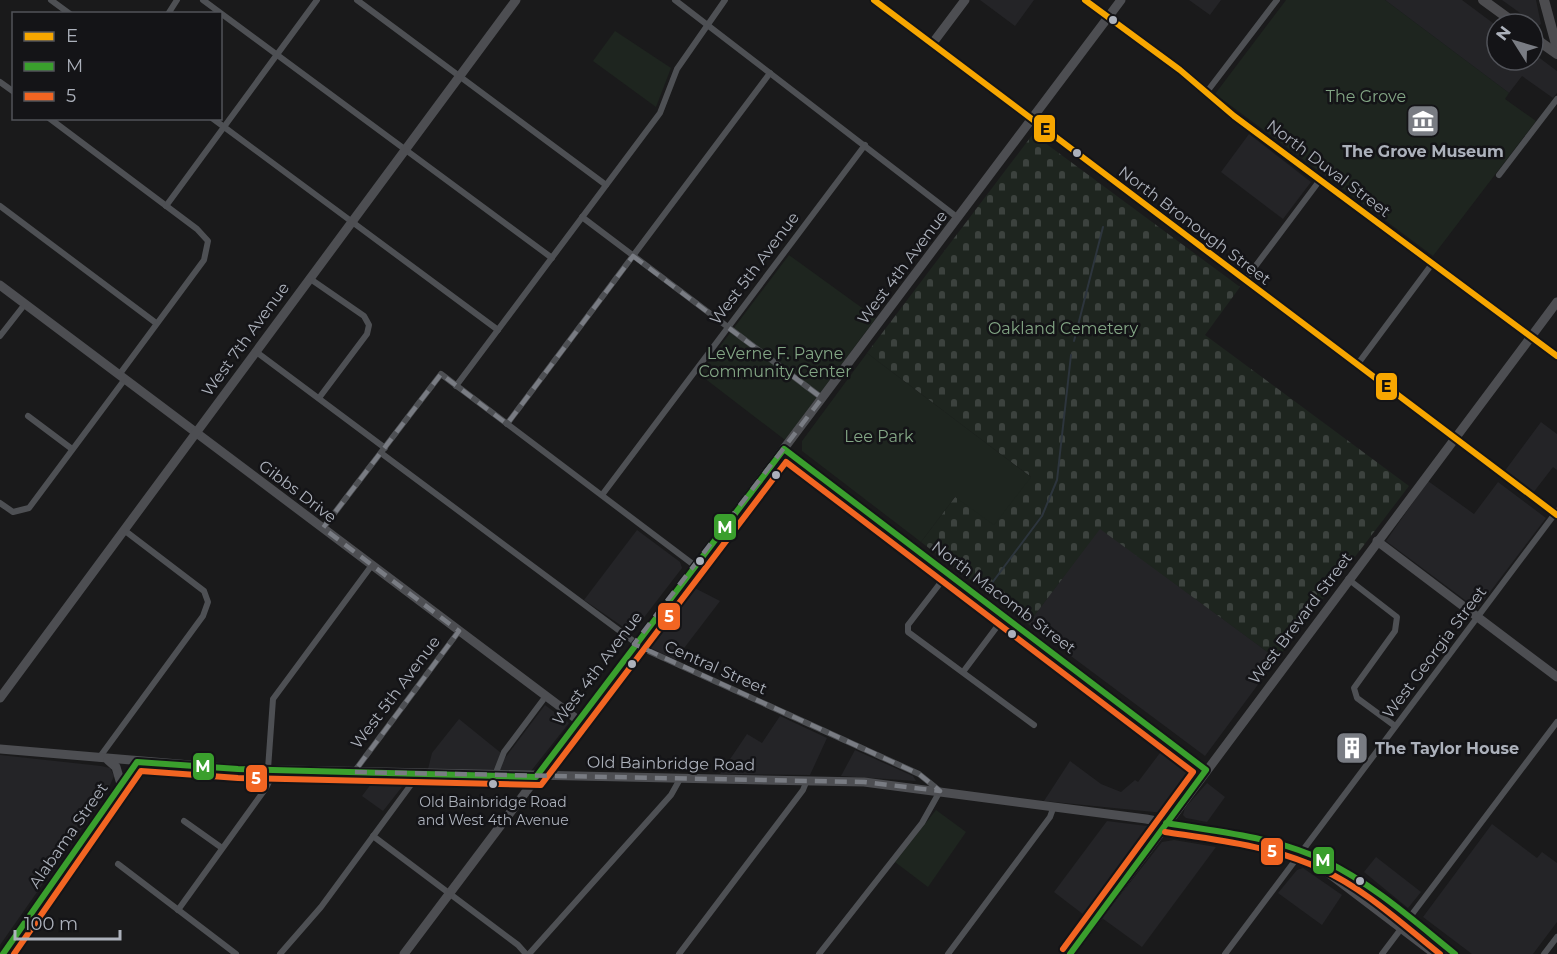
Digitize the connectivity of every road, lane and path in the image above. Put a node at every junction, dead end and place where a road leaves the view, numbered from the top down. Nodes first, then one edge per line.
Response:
1 (51, 0) edge
2 (203, 0) edge
3 (317, 0) edge
4 (357, 0) edge
5 (516, 0) edge
6 (675, 0) edge
7 (725, 0) edge
8 (874, 0) edge
9 (964, 0) edge
10 (1085, 0) edge
11 (1121, 0) edge
12 (1276, 0) edge
13 (1483, 0) edge
14 (1544, 0) edge
15 (67, 12) edge
16 (219, 12) edge
17 (1500, 12) edge
18 (222, 14) edge
19 (1107, 18) junction
20 (1551, 22) edge
21 (707, 24) junction
22 (932, 44) junction
23 (1545, 44) edge
24 (1557, 48) edge
25 (1557, 54) edge
26 (277, 55) junction
27 (770, 73) junction
28 (459, 76) junction
29 (1206, 93) junction
30 (1557, 99) edge
31 (52, 120) edge
32 (215, 120) edge
33 (1031, 120) junction
34 (224, 127) junction
35 (865, 146) junction
36 (405, 149) junction
37 (1499, 175) dead end
38 (1320, 180) junction
39 (606, 185) junction
40 (0, 206) edge
41 (166, 206) junction
42 (582, 217) junction
43 (958, 218) junction
44 (351, 221) junction
45 (633, 256) junction
46 (552, 258) junction
47 (1432, 264) junction
48 (309, 277) junction
49 (1245, 280) junction
50 (0, 285) edge
51 (1557, 302) edge
52 (25, 304) junction
53 (156, 323) junction
54 (728, 327) junction
55 (498, 330) junction
56 (0, 336) edge
57 (1531, 337) junction
58 (255, 351) junction
59 (1557, 356) edge
60 (1357, 365) junction
61 (122, 377) junction
62 (456, 386) junction
63 (822, 398) junction
64 (319, 399) junction
65 (28, 416) dead end
66 (507, 424) junction
67 (195, 432) junction
68 (1454, 438) junction
69 (72, 449) junction
70 (784, 449) junction
71 (383, 450) junction
72 (602, 495) junction
73 (0, 503) edge
74 (1556, 513) edge
75 (323, 528) junction
76 (124, 530) junction
77 (1377, 541) junction
78 (372, 565) junction
79 (694, 565) junction
80 (948, 573) junction
81 (1348, 579) junction
82 (1005, 616) junction
83 (1478, 617) junction
84 (459, 631) junction
85 (635, 643) junction
86 (963, 672) junction
87 (1557, 677) edge
88 (546, 696) junction
89 (0, 698) edge
90 (578, 720) junction
91 (1557, 722) edge
92 (1034, 725) dead end
93 (1395, 726) junction
94 (0, 749) edge
95 (98, 759) junction
96 (108, 759) junction
97 (137, 762) junction
98 (271, 770) junction
99 (1206, 770) junction
100 (354, 772) junction
101 (414, 773) junction
102 (495, 775) junction
103 (536, 777) junction
104 (680, 779) junction
105 (807, 780) junction
106 (121, 784) junction
107 (940, 791) junction
108 (1054, 806) junction
109 (184, 820) dead end
110 (1166, 823) junction
111 (373, 836) junction
112 (222, 848) junction
113 (1301, 853) junction
114 (118, 864) dead end
115 (448, 894) junction
116 (178, 910) junction
117 (1408, 919) junction
118 (1401, 928) junction
119 (1557, 937) edge
120 (3, 954) edge
121 (236, 954) edge
122 (280, 954) edge
123 (404, 954) edge
124 (528, 954) edge
125 (679, 954) edge
126 (819, 954) edge
127 (948, 954) edge
128 (1070, 954) edge
129 (1225, 954) edge
130 (1382, 954) edge
131 (1436, 954) edge
132 (1455, 954) edge
133 (1544, 954) edge

1 - 15 street
2 - 16 street
3 - 26 street
4 - 28 street
5 - 28 street, West 7th Avenue
6 - 21 street
7 - 21 street
8 - 22 street, North Bronough Street
9 - 22 street
10 - 19 street, North Duval Street
11 - 19 street, West 4th Avenue
12 - 29 street
13 - 17 main road
14 - 20 main road
18 - 26 street
19 - 29 street, North Duval Street
19 - 33 street, West 4th Avenue
20 - 24 main road
21 - 27 street
21 - 39 street
22 - 33 street, North Bronough Street
23 - 25 main road
26 - 34 street
26 - 36 street
27 - 35 street
27 - 45 street
28 - 36 street, West 7th Avenue
28 - 39 street
29 - 38 street, North Duval Street
30 - 37 street
31 - 41 street
32 - 34 street
33 - 43 street, West 4th Avenue
33 - 49 street, North Bronough Street
34 - 41 street
34 - 44 street
35 - 43 street
35 - 54 street, West 5th Avenue
36 - 44 street, West 7th Avenue
36 - 46 street
38 - 47 street, North Duval Street
38 - 49 street
39 - 42 street
40 - 53 street
41 - 53 street
42 - 45 street
42 - 46 street
43 - 63 street, West 4th Avenue
44 - 48 street, West 7th Avenue
44 - 55 street
45 - 54 street
45 - 66 street
46 - 55 street
47 - 57 street, North Duval Street
47 - 60 street
48 - 58 street, West 7th Avenue
48 - 64 street
49 - 60 street, North Bronough Street
50 - 52 street, Gibbs Drive
51 - 57 street, West Brevard Street
52 - 56 street
52 - 61 street, Gibbs Drive
53 - 61 street
54 - 63 street
54 - 72 street, West 5th Avenue
55 - 62 street
57 - 59 street, North Duval Street
57 - 68 street, West Brevard Street
58 - 64 street, Central Street
58 - 67 street, West 7th Avenue
60 - 68 street, North Bronough Street
61 - 67 street, Gibbs Drive
61 - 69 street
62 - 66 street
62 - 71 street
63 - 70 street, West 4th Avenue
64 - 71 street, Central Street
65 - 69 street
66 - 72 street
67 - 75 street, Gibbs Drive
67 - 76 street, West 7th Avenue
68 - 74 street, North Bronough Street
68 - 77 street, West Brevard Street
69 - 73 street
70 - 79 street, West 4th Avenue
70 - 80 street, North Macomb Street
71 - 75 street
71 - 85 street, Central Street
72 - 79 street
74 - 83 street, West Georgia Street
75 - 78 street, Gibbs Drive
76 - 89 street, West 7th Avenue
76 - 95 street
77 - 81 street, West Brevard Street
77 - 83 street
78 - 84 street, Gibbs Drive
78 - 98 street
79 - 85 street, West 4th Avenue
80 - 82 street, North Macomb Street
80 - 86 street
81 - 93 street
81 - 99 street, West Brevard Street
82 - 86 street
82 - 99 street, North Macomb Street
83 - 87 street
83 - 93 street, West Georgia Street
84 - 88 street, Gibbs Drive
84 - 100 street, West 5th Avenue
85 - 90 street, West 4th Avenue
85 - 107 street, Central Street
86 - 92 street
88 - 90 street, Gibbs Drive
88 - 102 street
90 - 103 street, West 4th Avenue
91 - 117 street
93 - 113 street, West Georgia Street
94 - 95 street, Old Bainbridge Road
95 - 96 street, Old Bainbridge Road
96 - 97 street, Old Bainbridge Road
96 - 106 street
97 - 98 street, Old Bainbridge Road
97 - 106 street, Alabama Street
98 - 100 street, Old Bainbridge Road
98 - 112 street
99 - 110 street, West Brevard Street
100 - 101 street, Old Bainbridge Road
101 - 102 street, Old Bainbridge Road
101 - 111 street
102 - 103 street, Old Bainbridge Road
103 - 104 street, Old Bainbridge Road
103 - 115 street, West 4th Avenue
104 - 105 street, Old Bainbridge Road
104 - 124 street
105 - 107 street, Old Bainbridge Road
105 - 125 street
106 - 120 street, Alabama Street
107 - 108 street, Old Bainbridge Road
107 - 126 street
108 - 110 street, Old Bainbridge Road
108 - 127 street
109 - 112 street
110 - 113 street, Old Bainbridge Road
110 - 128 street, West Brevard Street
111 - 115 street
111 - 122 street
112 - 116 street
113 - 117 street
113 - 118 street
113 - 129 street, West Georgia Street
114 - 116 street
115 - 123 street, West 4th Avenue
115 - 124 street
116 - 121 street
117 - 118 street
117 - 132 street
118 - 130 street
118 - 131 street
119 - 133 street

